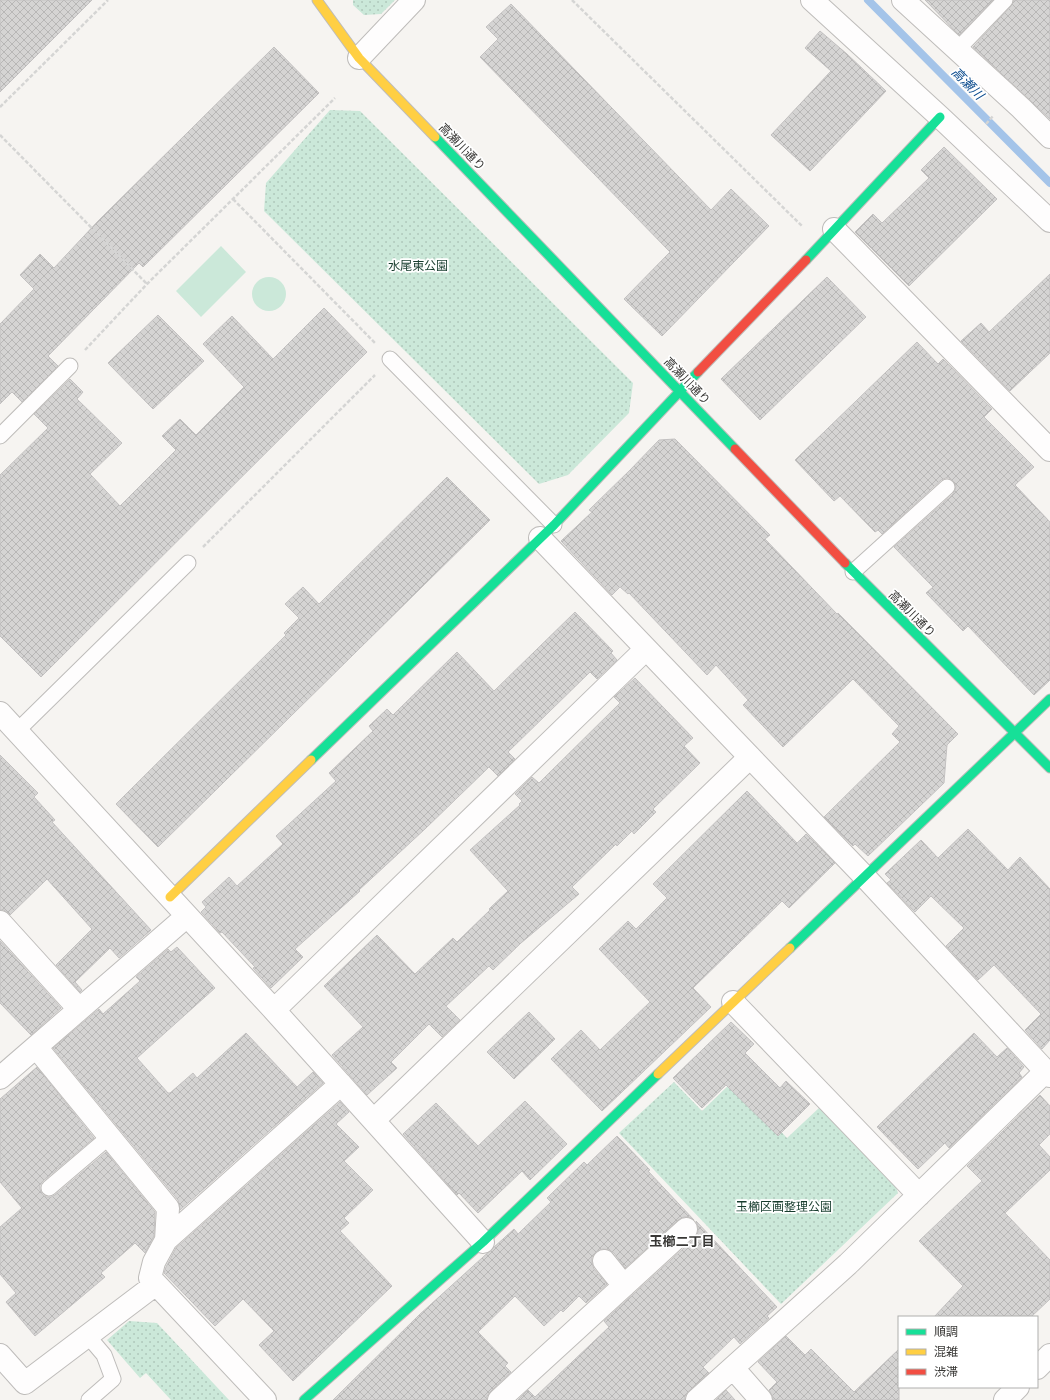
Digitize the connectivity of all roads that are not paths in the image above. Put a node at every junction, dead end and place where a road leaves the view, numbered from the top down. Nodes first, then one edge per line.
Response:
1 (317, 0) edge
2 (414, 0) edge
3 (812, 0) edge
4 (903, 0) edge
5 (1005, 0) edge
6 (957, 50) junction
7 (359, 58) junction
8 (940, 117) junction
9 (1050, 138) edge
10 (1050, 221) edge
11 (827, 237) junction
12 (390, 359) road end
13 (70, 366) road end
14 (680, 391) junction
15 (0, 436) edge
16 (1050, 450) edge
17 (947, 487) dead end
18 (547, 532) junction
19 (188, 563) road end
20 (853, 572) junction
21 (646, 649) junction
22 (1050, 699) edge
23 (5, 720) edge
24 (1014, 734) junction
25 (750, 756) junction
26 (1050, 768) edge
27 (864, 876) junction
28 (170, 897) junction
29 (187, 916) junction
30 (0, 922) edge
31 (733, 1002) junction
32 (79, 1010) junction
33 (274, 1010) junction
34 (36, 1048) junction
35 (1048, 1073) edge
36 (0, 1078) edge
37 (341, 1084) junction
38 (374, 1120) junction
39 (109, 1137) junction
40 (49, 1188) dead end
41 (919, 1195) junction
42 (686, 1229) dead end
43 (166, 1240) junction
44 (483, 1242) junction
45 (604, 1261) dead end
46 (156, 1284) junction
47 (624, 1286) junction
48 (87, 1335) junction
49 (0, 1355) edge
50 (1050, 1355) edge
51 (1038, 1367) edge
52 (732, 1368) junction
53 (1017, 1388) edge
54 (89, 1400) edge
55 (265, 1400) edge
56 (304, 1400) edge
57 (499, 1400) edge
58 (697, 1400) edge
59 (761, 1400) edge
60 (1005, 1400) edge

1 - 7 street, 高瀬川通り
2 - 7 street
3 - 8 street
4 - 6 street
5 - 6 lane
6 - 9 street
7 - 14 street, 高瀬川通り
8 - 10 street
8 - 11 street
11 - 14 street
11 - 16 street
12 - 18 lane
13 - 15 lane
14 - 18 street
14 - 20 street, 高瀬川通り
17 - 20 lane
18 - 21 street
18 - 28 street
19 - 23 lane
20 - 24 street, 高瀬川通り
21 - 25 street
21 - 33 street
22 - 24 street
23 - 28 street
24 - 26 street, 高瀬川通り
24 - 27 street
25 - 27 street
25 - 38 street
27 - 31 street
27 - 35 street
28 - 29 street
29 - 32 street
29 - 33 street
30 - 32 street
31 - 41 street
31 - 44 street
32 - 34 street
33 - 37 street
34 - 36 street
34 - 39 street
35 - 41 street
37 - 38 street
37 - 43 street
38 - 44 street
39 - 40 lane
39 - 43 street
41 - 52 street
42 - 47 street
43 - 46 street
44 - 56 street
45 - 47 street
46 - 48 street
46 - 55 street
47 - 57 street
48 - 49 street
48 - 54 lane
50 - 51 street
52 - 58 street
52 - 59 street
53 - 60 street

